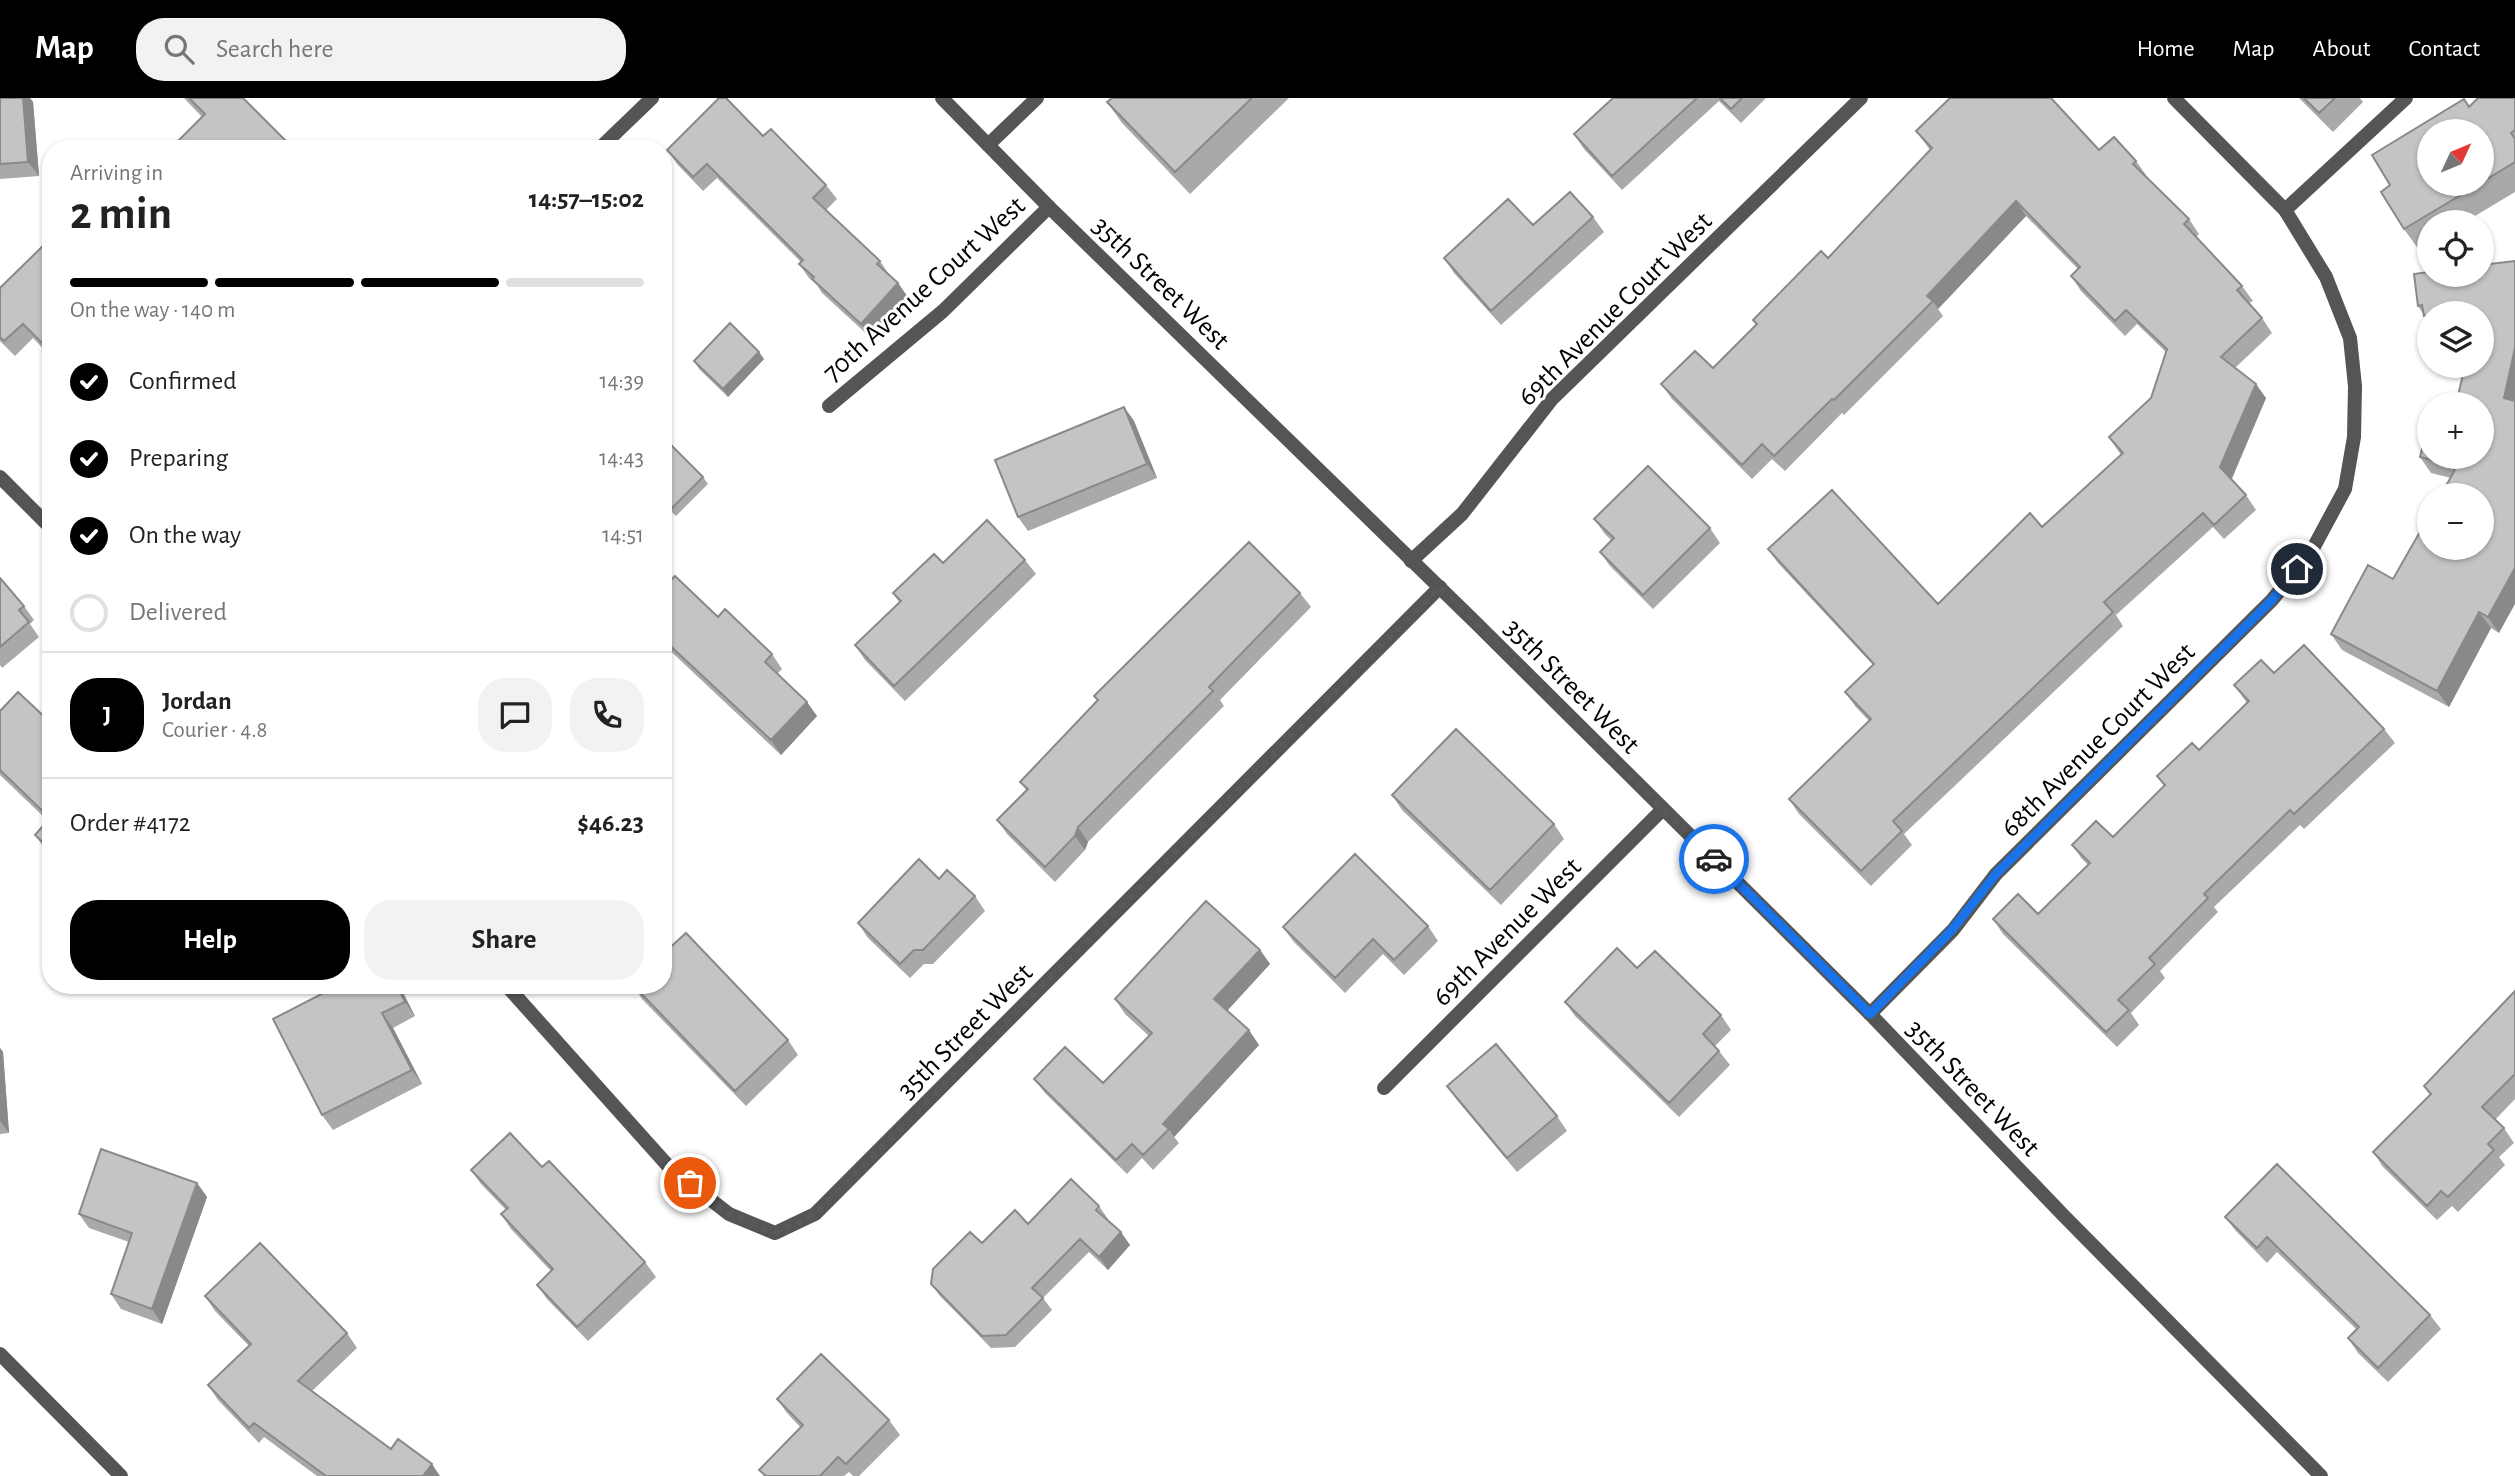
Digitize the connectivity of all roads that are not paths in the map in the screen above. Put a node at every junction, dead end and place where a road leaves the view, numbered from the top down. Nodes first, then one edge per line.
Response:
1 (652, 98) edge
2 (942, 98) edge
3 (1037, 98) edge
4 (1861, 98) edge
5 (2174, 98) edge
6 (2406, 98) edge
7 (608, 140) edge
8 (988, 145) junction
9 (1049, 207) junction
10 (2285, 210) junction
11 (829, 406) dead end
12 (0, 477) edge
13 (42, 519) edge
14 (1411, 561) junction
15 (1440, 587) junction
16 (1663, 809) junction
17 (514, 994) edge
18 (1870, 1014) junction
19 (1384, 1088) dead end
20 (0, 1354) edge
21 (121, 1476) edge
22 (2321, 1476) edge

1 - 7 street
2 - 8 street, 35th Street West
3 - 8 street
4 - 14 street, 69th Avenue Court West
5 - 10 street, 68th Avenue Court West
6 - 10 street
8 - 9 street, 35th Street West
9 - 11 street, 70th Avenue Court West
9 - 14 street, 35th Street West
10 - 18 street, 68th Avenue Court West
12 - 13 street
14 - 15 street, 35th Street West
15 - 16 street, 35th Street West
15 - 17 street, 35th Street West
16 - 18 street, 35th Street West
16 - 19 street, 69th Avenue West
18 - 22 street, 35th Street West
20 - 21 street

